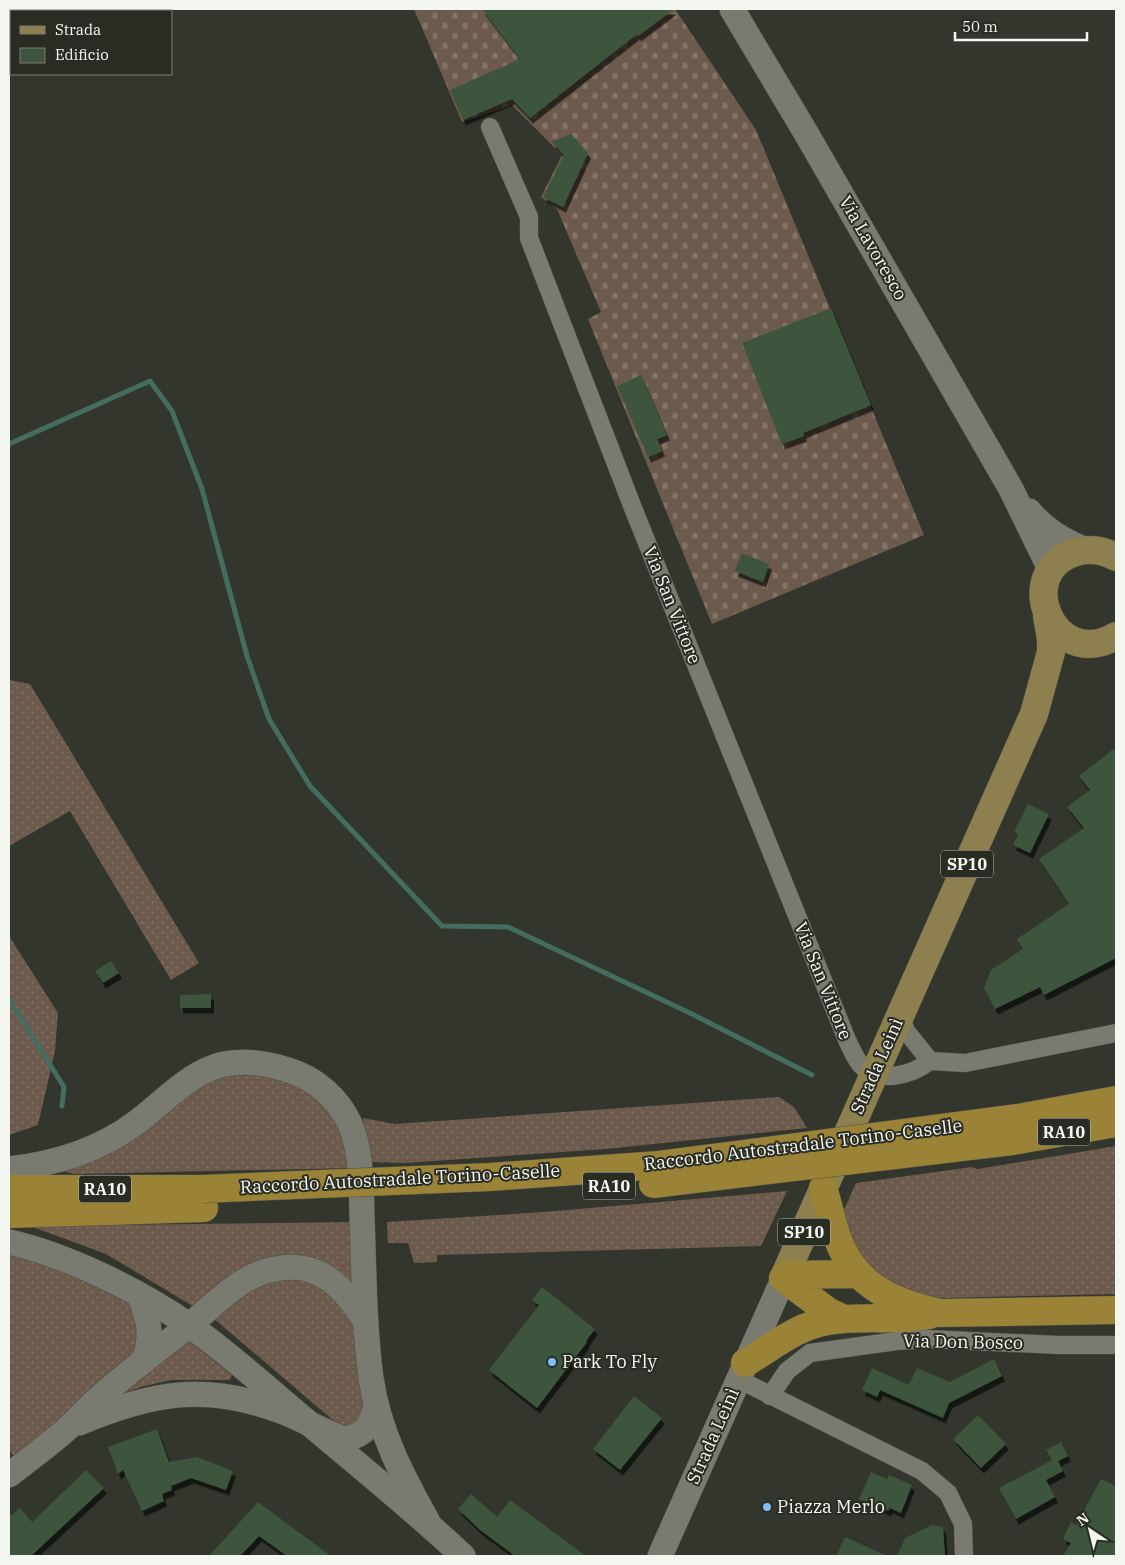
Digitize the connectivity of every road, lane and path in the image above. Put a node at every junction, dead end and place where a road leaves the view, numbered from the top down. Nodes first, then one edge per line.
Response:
1 (732, 9) edge
2 (490, 127) dead end
3 (1011, 489) junction
4 (1106, 552) edge
5 (1051, 571) junction
6 (1047, 616) junction
7 (1110, 638) edge
8 (1034, 714) junction
9 (900, 1015) junction
10 (1116, 1033) edge
11 (930, 1061) junction
12 (873, 1075) junction
13 (1116, 1100) edge
14 (1116, 1123) edge
15 (1015, 1130) junction
16 (9, 1169) edge
17 (823, 1188) junction
18 (9, 1189) edge
19 (203, 1198) junction
20 (9, 1214) edge
21 (9, 1242) edge
22 (859, 1274) junction
23 (784, 1277) junction
24 (140, 1296) junction
25 (1116, 1310) edge
26 (940, 1313) junction
27 (844, 1319) junction
28 (366, 1322) junction
29 (189, 1325) junction
30 (1116, 1345) edge
31 (144, 1361) junction
32 (742, 1371) junction
33 (770, 1396) junction
34 (376, 1407) junction
35 (307, 1422) junction
36 (68, 1428) junction
37 (9, 1475) edge
38 (429, 1524) junction
39 (463, 1556) edge
40 (660, 1556) edge
41 (964, 1556) edge

1 - 3 main road, Via Lavoresco
2 - 12 street, Via San Vittore
3 - 4 main road
3 - 5 main road
4 - 5 main road
5 - 6 main road, SP10
6 - 7 main road, SP10
6 - 8 main road, Strada Leinì / SP10
7 - 8 main road, Strada Leinì / SP10
8 - 9 main road, Strada Leinì / SP10
9 - 11 street
9 - 12 main road, Strada Leinì / SP10
10 - 11 street
11 - 12 street
12 - 17 main road, Strada Leinì / SP10
13 - 15 highway, Raccordo Autostradale Torino-Caselle / RA10
14 - 15 highway, Raccordo Autostradale Torino-Caselle / RA10
15 - 19 highway, Raccordo Autostradale Torino-Caselle / RA10, bridge
16 - 28 main road
17 - 22 highway
17 - 23 main road, Strada Leinì / SP10
18 - 19 highway, Raccordo Autostradale Torino-Caselle / RA10
19 - 20 highway, Raccordo Autostradale Torino-Caselle
21 - 24 main road
22 - 23 highway
22 - 26 highway
23 - 27 highway
23 - 32 main road, Strada Leinì / SP10
24 - 29 main road
24 - 31 main road
25 - 26 highway
26 - 27 highway
27 - 32 highway
28 - 29 main road
28 - 34 main road
29 - 31 main road
29 - 35 main road
30 - 33 street, Via Don Bosco
31 - 36 main road
32 - 33 street
32 - 40 main road, Strada Leinì / SP10
33 - 41 street
34 - 35 main road
34 - 38 main road
35 - 36 main road
35 - 38 main road
36 - 37 main road
38 - 39 main road

